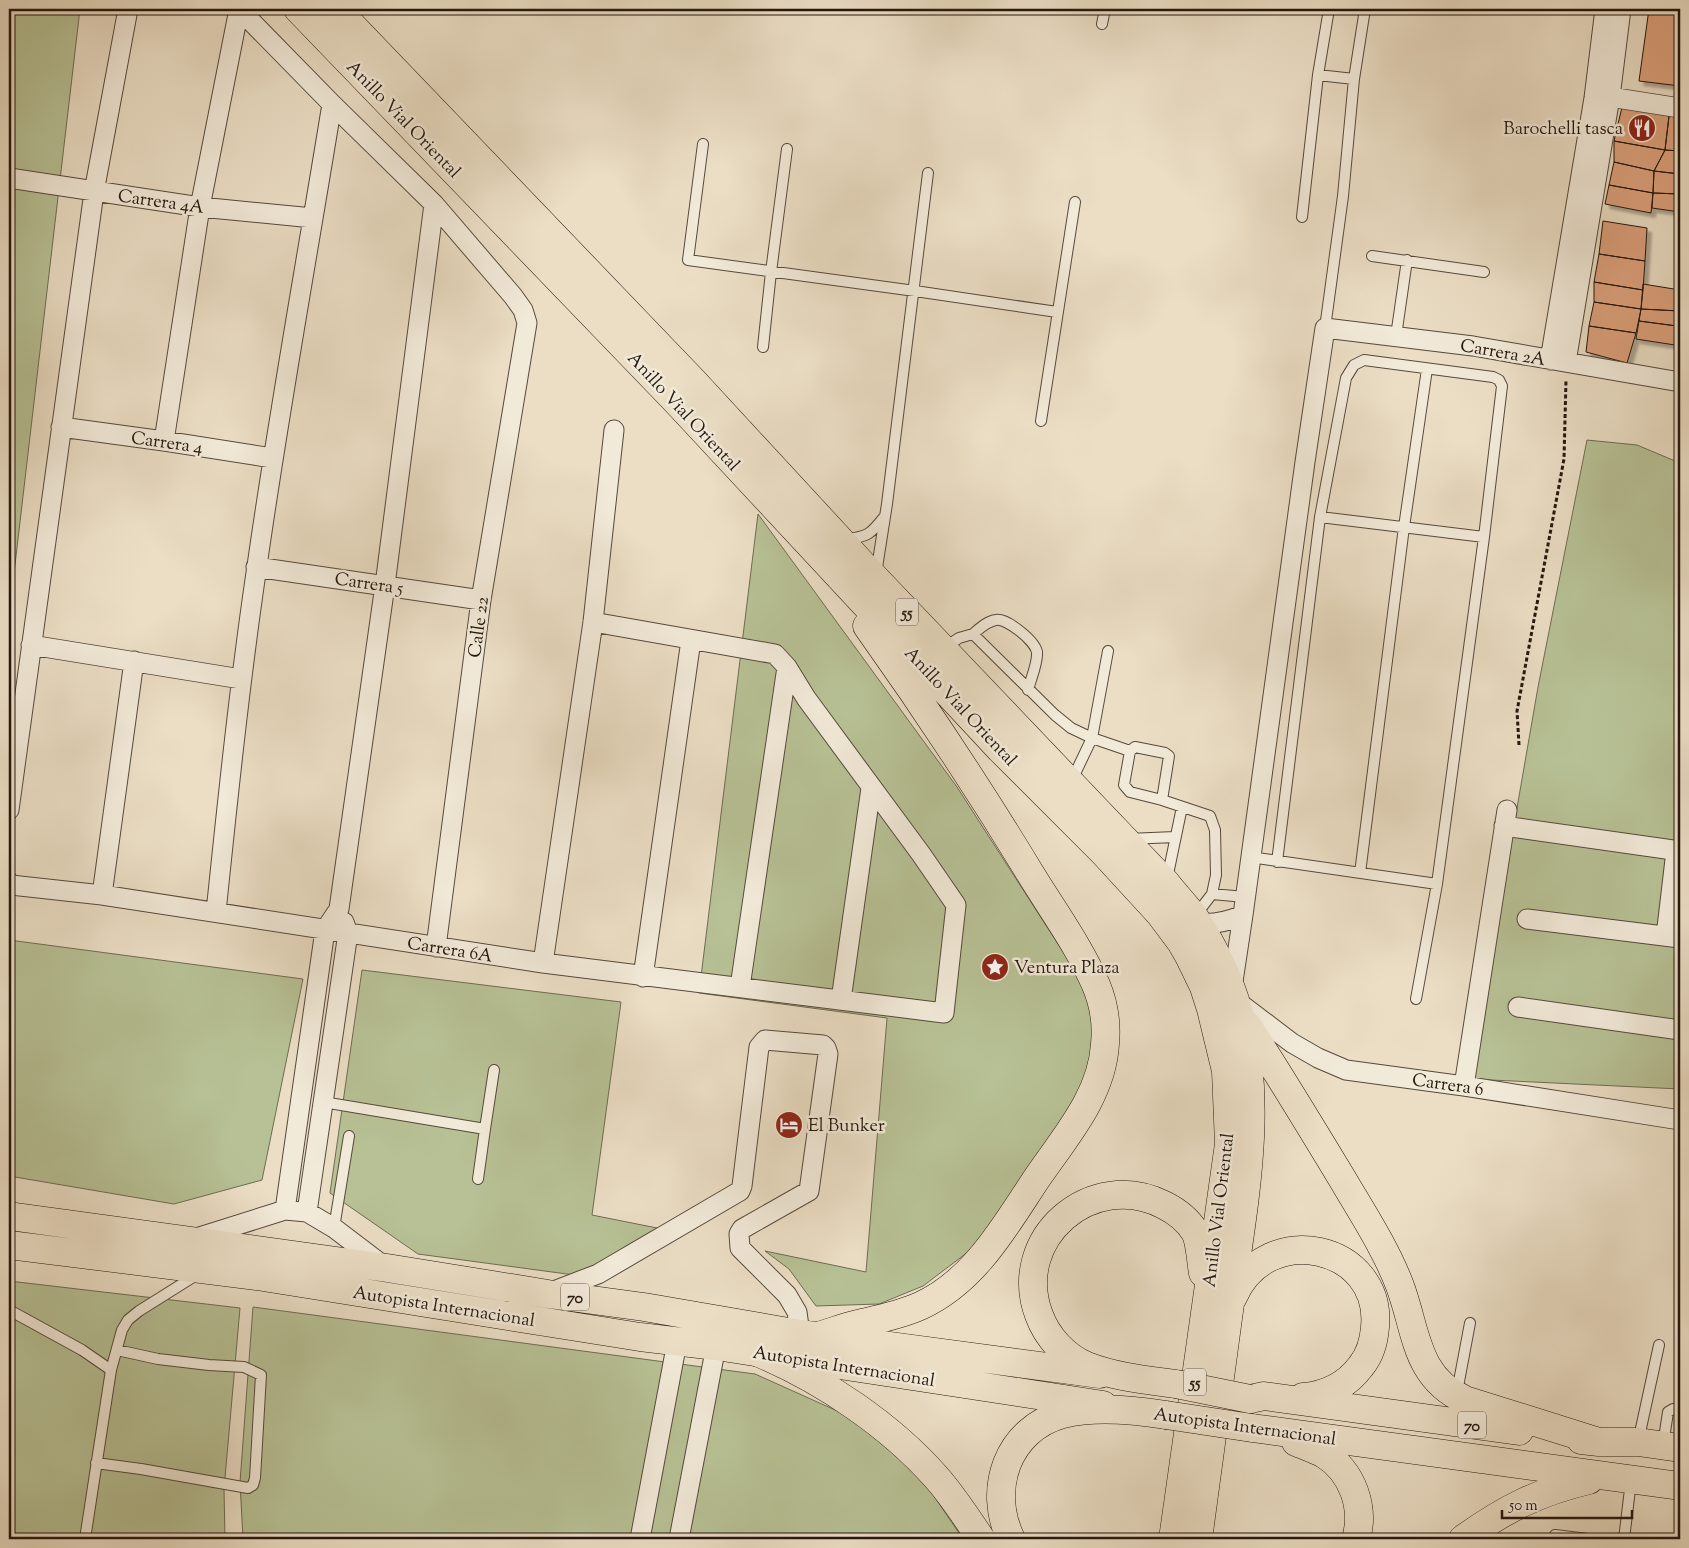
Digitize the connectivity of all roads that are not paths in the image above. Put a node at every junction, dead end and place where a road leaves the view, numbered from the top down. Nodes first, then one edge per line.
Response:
1 (128, 9) edge
2 (239, 9) edge
3 (298, 9) edge
4 (336, 9) edge
5 (1105, 9) edge
6 (1329, 9) edge
7 (1365, 9) edge
8 (1605, 9) edge
9 (1621, 9) edge
10 (1102, 24) dead end
11 (1318, 75) junction
12 (1354, 79) junction
13 (1602, 97) junction
14 (332, 104) junction
15 (1680, 108) edge
16 (703, 144) dead end
17 (787, 149) dead end
18 (928, 173) dead end
19 (9, 178) edge
20 (94, 192) junction
21 (1075, 202) dead end
22 (434, 204) junction
23 (200, 207) junction
24 (1302, 217) dead end
25 (313, 218) junction
26 (1372, 256) dead end
27 (1407, 260) junction
28 (770, 272) junction
29 (1484, 272) dead end
30 (914, 291) junction
31 (1057, 312) junction
32 (1325, 328) junction
33 (1396, 336) junction
34 (763, 347) dead end
35 (1558, 361) junction
36 (1427, 369) junction
37 (1680, 382) edge
38 (1041, 421) dead end
39 (61, 428) junction
40 (614, 430) dead end
41 (164, 441) junction
42 (272, 458) junction
43 (886, 515) junction
44 (1320, 517) junction
45 (1404, 527) junction
46 (1484, 537) junction
47 (840, 540) junction
48 (256, 566) junction
49 (835, 571) junction
50 (876, 579) junction
51 (385, 584) junction
52 (481, 600) junction
53 (592, 622) junction
54 (973, 634) junction
55 (690, 640) junction
56 (31, 645) junction
57 (942, 649) junction
58 (1108, 650) dead end
59 (134, 661) junction
60 (787, 666) junction
61 (241, 679) junction
62 (1028, 690) junction
63 (1092, 738) junction
64 (1130, 751) junction
65 (1070, 783) junction
66 (871, 788) junction
67 (1162, 800) junction
68 (1182, 807) junction
69 (9, 810) edge
70 (1175, 837) junction
71 (1124, 839) junction
72 (1678, 851) edge
73 (1250, 857) junction
74 (1277, 862) junction
75 (1360, 873) junction
76 (10, 883) edge
77 (1166, 883) junction
78 (1437, 884) junction
79 (1212, 894) junction
80 (102, 895) junction
81 (1244, 906) junction
82 (339, 909) junction
83 (216, 912) junction
84 (1527, 919) dead end
85 (1196, 920) junction
86 (325, 930) junction
87 (348, 933) junction
88 (1673, 937) edge
89 (436, 947) junction
90 (543, 963) junction
91 (643, 977) junction
92 (740, 987) junction
93 (1416, 999) dead end
94 (841, 1000) junction
95 (1235, 1001) junction
96 (1518, 1007) dead end
97 (1680, 1030) edge
98 (494, 1070) dead end
99 (1464, 1086) junction
100 (323, 1102) junction
101 (1680, 1120) edge
102 (485, 1129) junction
103 (349, 1136) dead end
104 (478, 1179) dead end
105 (284, 1210) junction
106 (307, 1212) junction
107 (9, 1216) edge
108 (334, 1228) junction
109 (190, 1240) junction
110 (9, 1245) edge
111 (387, 1268) junction
112 (203, 1271) junction
113 (548, 1294) junction
114 (1208, 1296) junction
115 (9, 1310) edge
116 (1228, 1316) junction
117 (1470, 1323) dead end
118 (809, 1335) junction
119 (677, 1342) junction
120 (1659, 1345) dead end
121 (716, 1346) junction
122 (117, 1350) junction
123 (758, 1353) junction
124 (111, 1370) junction
125 (1141, 1380) junction
126 (1456, 1396) junction
127 (1257, 1398) junction
128 (1680, 1409) edge
129 (1135, 1410) junction
130 (1263, 1429) junction
131 (1599, 1442) junction
132 (1660, 1445) edge
133 (96, 1463) junction
134 (1195, 1470) junction
135 (1603, 1476) junction
136 (1631, 1479) junction
137 (1680, 1486) edge
138 (1555, 1535) dead end
139 (85, 1539) edge
140 (640, 1539) edge
141 (679, 1539) edge
142 (981, 1539) edge
143 (1011, 1539) edge
144 (1160, 1539) edge
145 (1173, 1539) edge
146 (1198, 1539) edge
147 (1211, 1539) edge
148 (1356, 1539) edge
149 (1463, 1539) edge
150 (1588, 1539) edge
151 (1624, 1539) edge

1 - 20 street
2 - 14 street
2 - 23 street
3 - 49 main road, Anillo Vial Oriental / 55
4 - 47 main road, Anillo Vial Oriental / 55
5 - 10 lane
6 - 11 lane
7 - 12 lane
8 - 13 street
9 - 13 street
11 - 12 lane
11 - 24 lane
12 - 32 lane
13 - 15 street
13 - 35 street
14 - 22 street
14 - 25 street
16 - 28 lane
17 - 28 lane
18 - 30 lane
19 - 20 street, Carrera 4A
20 - 23 street, Carrera 4A
20 - 39 street
21 - 31 lane
22 - 51 street
22 - 52 street, Calle 22
23 - 25 street, Carrera 4A
23 - 41 street
25 - 42 street
26 - 27 lane
27 - 29 lane
27 - 33 lane
28 - 30 lane
28 - 34 lane
30 - 31 lane
30 - 43 lane
31 - 38 lane
32 - 33 street, Carrera 2A
32 - 73 street
33 - 35 street, Carrera 2A
35 - 37 street, Carrera 2A
36 - 44 lane
36 - 45 lane
36 - 46 lane
39 - 41 street, Carrera 4
39 - 56 street
40 - 53 street
41 - 42 street, Carrera 4
42 - 48 street
43 - 47 lane
43 - 50 lane
44 - 45 lane
44 - 74 lane
45 - 46 lane
45 - 75 lane
46 - 78 lane
47 - 50 main road, Anillo Vial Oriental / 55
48 - 51 street, Carrera 5
48 - 61 street
49 - 114 main road, Anillo Vial Oriental / 55
49 - 118 main road
50 - 57 main road, Anillo Vial Oriental / 55
51 - 52 street, Carrera 5
51 - 82 street
52 - 89 street, Calle 22
53 - 55 street
53 - 90 street
54 - 57 lane
54 - 62 lane
54 - 62 lane
55 - 60 street
55 - 91 street
56 - 59 street
56 - 69 street
57 - 65 main road, Anillo Vial Oriental / 55
58 - 63 lane
59 - 61 street
59 - 80 street
60 - 66 street
60 - 92 street
61 - 83 street
62 - 63 lane
63 - 64 lane
63 - 65 lane
64 - 67 lane
64 - 67 lane
65 - 71 main road, Anillo Vial Oriental / 55
66 - 94 street
66 - 94 street, Carrera 6A
67 - 68 lane
68 - 70 lane
68 - 79 lane
70 - 71 lane
70 - 77 lane
71 - 77 main road, Anillo Vial Oriental / 55
72 - 88 street
72 - 99 street
73 - 74 lane
73 - 81 street
74 - 75 lane
75 - 78 lane
76 - 80 street, Carrera 6A
77 - 85 main road, Anillo Vial Oriental / 55
78 - 93 lane
79 - 81 lane
79 - 85 lane
80 - 83 street, Carrera 6A
81 - 85 street
81 - 95 street
82 - 86 street
82 - 87 street
83 - 86 street, Carrera 6A
84 - 88 street
85 - 95 main road, Anillo Vial Oriental / 55
86 - 87 street, Carrera 6A
86 - 105 street
87 - 89 street, Carrera 6A
87 - 100 street
89 - 90 street, Carrera 6A
90 - 91 street, Carrera 6A
91 - 92 street, Carrera 6A
92 - 94 street, Carrera 6A
95 - 99 street, Carrera 6
95 - 116 main road, Anillo Vial Oriental / 55
95 - 126 main road
96 - 97 street
98 - 102 lane
99 - 101 street, Carrera 6
100 - 102 lane
100 - 106 street
102 - 104 lane
103 - 108 lane
105 - 106 street
105 - 109 street
106 - 108 street
107 - 109 main road, Autopista Internacional / 70
108 - 111 street
109 - 111 main road, Autopista Internacional / 70
110 - 112 main road, Autopista Internacional / 70
111 - 113 main road, Autopista Internacional / 70
112 - 119 main road, Autopista Internacional / 70
112 - 122 lane
113 - 118 main road, Autopista Internacional / 70
113 - 118 street
114 - 125 main road
114 - 134 main road, Anillo Vial Oriental / 55
115 - 124 lane
116 - 127 main road
116 - 134 main road, Anillo Vial Oriental / 55
117 - 126 lane
118 - 125 main road, Autopista Internacional / 70
119 - 121 main road, Autopista Internacional / 70
119 - 140 street
120 - 132 lane
121 - 123 main road, Autopista Internacional / 70
121 - 141 street
122 - 124 lane
122 - 133 lane
123 - 129 main road, Autopista Internacional / 70
123 - 142 main road
124 - 133 lane
125 - 127 main road, Autopista Internacional / 70, bridge
126 - 131 main road
127 - 131 main road, Autopista Internacional / 70
128 - 132 lane
129 - 130 main road, Autopista Internacional / 70, bridge
129 - 143 main road
130 - 135 main road, Autopista Internacional / 70
130 - 148 main road
131 - 132 main road, Autopista Internacional / 70
133 - 139 lane
134 - 144 main road
134 - 145 main road, Anillo Vial Oriental / 55
134 - 146 main road, Anillo Vial Oriental / 55
134 - 147 main road
135 - 136 main road, Autopista Internacional / 70
135 - 149 main road
136 - 137 main road, Autopista Internacional / 70
136 - 151 lane
138 - 150 lane

